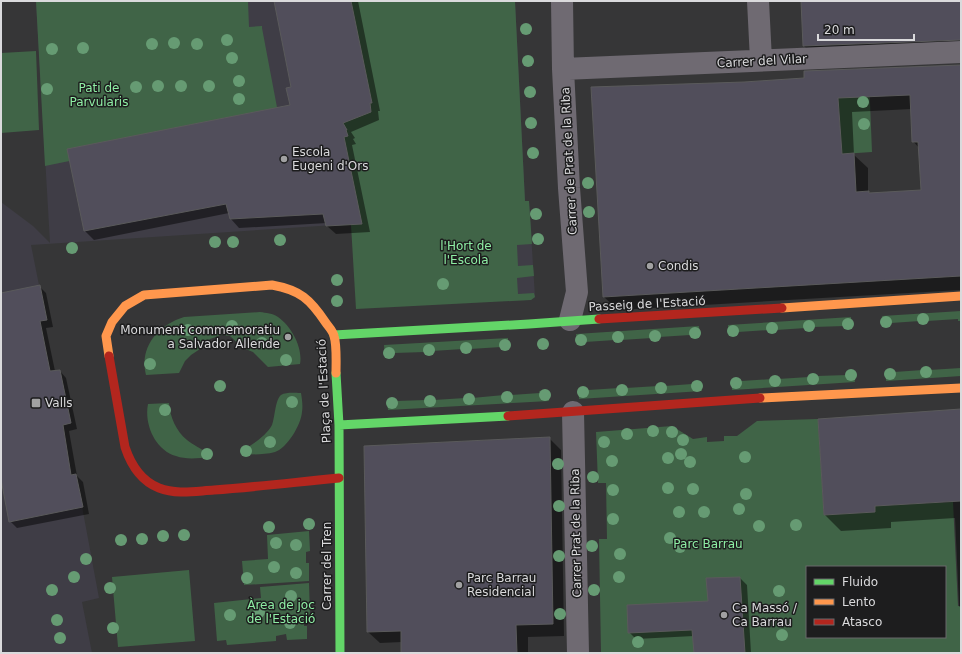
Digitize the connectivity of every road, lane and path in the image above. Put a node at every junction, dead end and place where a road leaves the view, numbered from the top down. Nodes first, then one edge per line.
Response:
1 (562, 1) edge
2 (758, 1) edge
3 (961, 52) edge
4 (761, 60) junction
5 (564, 69) junction
6 (961, 296) edge
7 (570, 320) junction
8 (334, 335) junction
9 (961, 388) edge
10 (573, 412) junction
11 (339, 425) junction
12 (339, 478) junction
13 (340, 653) edge
14 (578, 653) edge

1 - 5 street, Carrer de Prat de la Riba
2 - 4 street
3 - 4 street, Carrer del Vilar
4 - 5 street, Carrer del Vilar
5 - 7 street, Carrer de Prat de la Riba
6 - 7 street, Passeig de l'Estació
7 - 8 street, Passeig de l'Estació
8 - 11 street, Plaça de l'Estació
8 - 12 street, Plaça de l'Estació
9 - 10 street
10 - 11 street
10 - 14 street, Carrer Prat de la Riba
11 - 12 street, Plaça de l'Estació
12 - 13 street, Carrer del Tren

